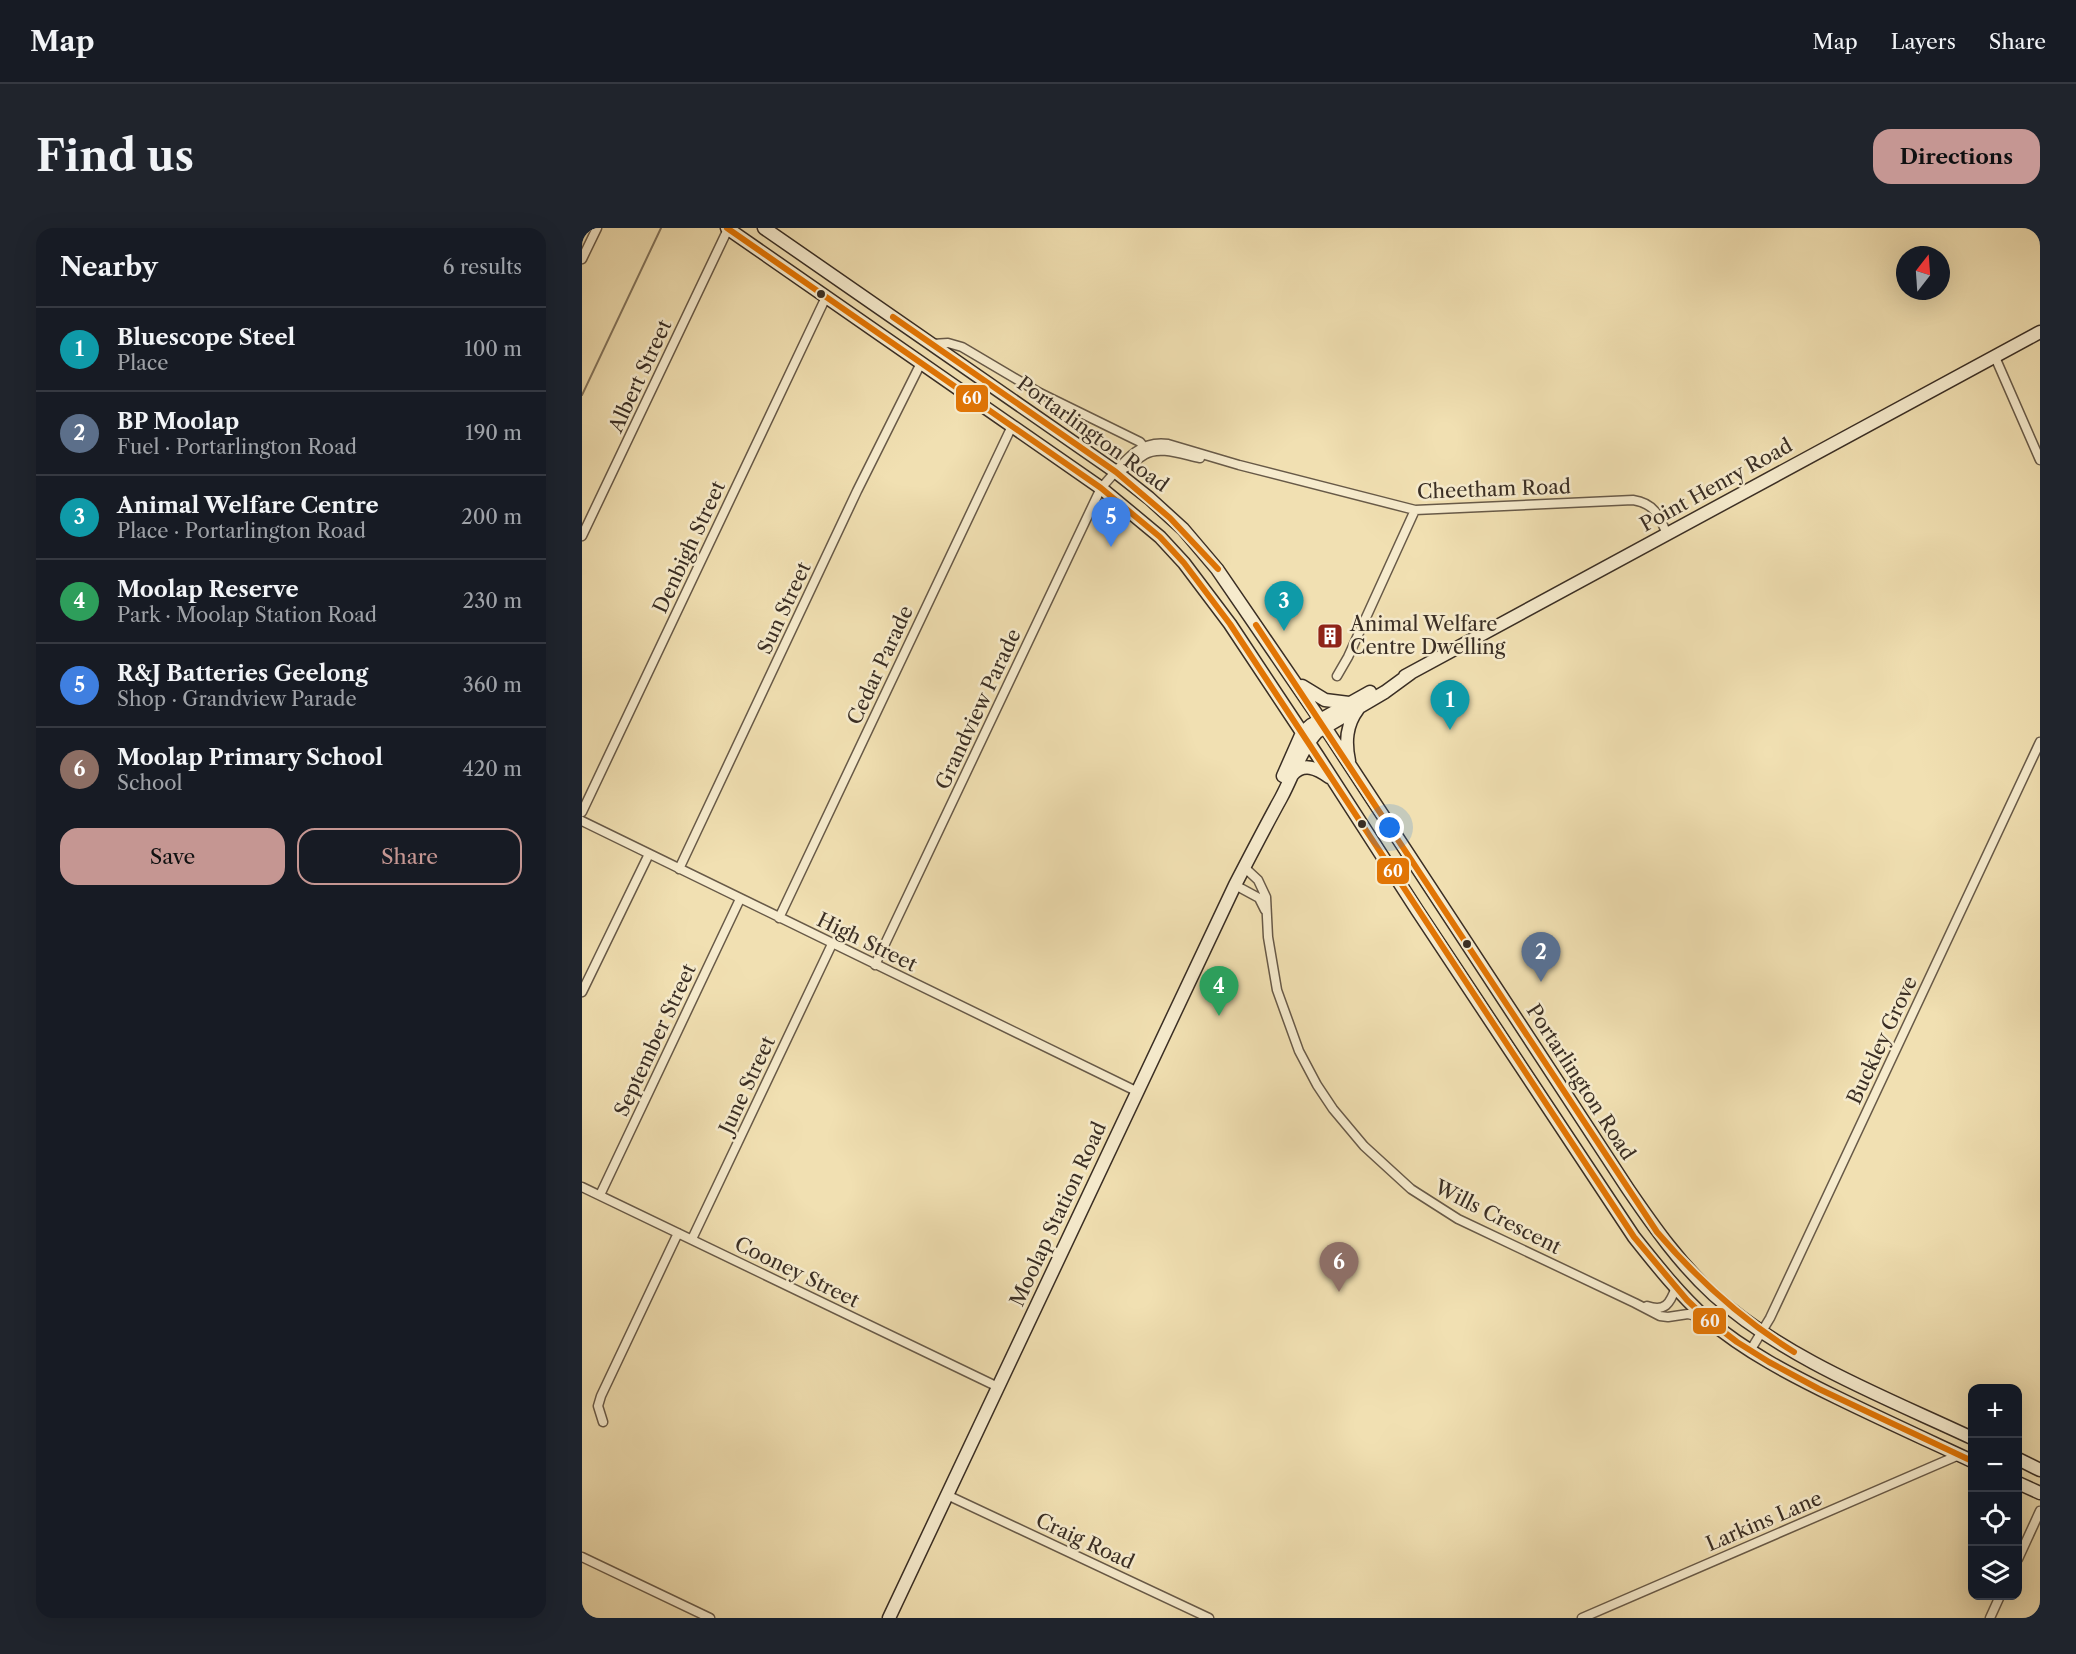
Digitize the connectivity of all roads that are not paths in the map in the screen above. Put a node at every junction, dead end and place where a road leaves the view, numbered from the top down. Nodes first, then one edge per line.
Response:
1 (597, 228) edge
2 (764, 228) edge
3 (728, 229) edge
4 (582, 259) edge
5 (826, 297) junction
6 (2040, 332) edge
7 (932, 344) junction
8 (1995, 357) junction
9 (921, 363) junction
10 (1012, 426) junction
11 (1146, 449) junction
12 (2040, 460) edge
13 (1116, 472) junction
14 (1101, 488) junction
15 (1415, 510) junction
16 (1667, 535) junction
17 (582, 536) edge
18 (1336, 676) dead end
19 (1292, 677) junction
20 (1355, 705) junction
21 (1322, 723) junction
22 (1305, 737) junction
23 (2040, 742) edge
24 (1350, 765) junction
25 (1291, 776) junction
26 (1332, 779) junction
27 (582, 812) edge
28 (582, 821) edge
29 (1263, 827) junction
30 (649, 854) junction
31 (1244, 867) junction
32 (680, 869) junction
33 (1235, 885) junction
34 (740, 899) junction
35 (1267, 913) junction
36 (779, 918) junction
37 (832, 944) junction
38 (875, 964) junction
39 (582, 992) edge
40 (1138, 1092) junction
41 (582, 1187) edge
42 (600, 1195) junction
43 (678, 1233) junction
44 (692, 1239) junction
45 (1676, 1287) junction
46 (1635, 1303) junction
47 (1708, 1320) junction
48 (1762, 1332) junction
49 (1750, 1351) junction
50 (998, 1387) junction
51 (603, 1422) dead end
52 (1968, 1436) edge
53 (1959, 1455) junction
54 (1968, 1459) edge
55 (2022, 1461) edge
56 (2040, 1470) edge
57 (2022, 1485) edge
58 (2040, 1493) edge
59 (947, 1495) junction
60 (2040, 1511) edge
61 (2022, 1550) edge
62 (582, 1557) edge
63 (1998, 1600) edge
64 (710, 1618) edge
65 (889, 1618) edge
66 (1209, 1618) edge
67 (1582, 1618) edge
68 (1990, 1618) edge

1 - 4 street
2 - 7 main road, Portarlington Road
3 - 5 main road, Portarlington Road
3 - 17 street, Albert Street
5 - 9 main road, Portarlington Road
5 - 27 street, Denbigh Street
6 - 8 main road, Point Henry Road
7 - 11 street
7 - 13 main road, Portarlington Road
8 - 12 street
8 - 16 main road, Point Henry Road
9 - 10 main road, Portarlington Road
9 - 32 street, Sun Street
10 - 14 main road, Portarlington Road
10 - 36 street, Cedar Parade
11 - 13 street
11 - 15 street, Cheetham Road
13 - 14 street, Grandview Parade
13 - 19 main road, Portarlington Road
14 - 22 main road, Portarlington Road
14 - 38 street, Grandview Parade
15 - 16 street, Cheetham Road
15 - 18 street
16 - 20 main road, Point Henry Road
19 - 20 main road
19 - 21 main road, Portarlington Road
20 - 21 main road, Point Henry Road
20 - 24 main road
21 - 22 main road, Point Henry Road
21 - 24 main road, Portarlington Road
22 - 25 main road, Moolap Station Road
22 - 26 main road, Portarlington Road
22 - 29 main road, Moolap Station Road
23 - 48 street, Buckley Grove
24 - 48 main road, Portarlington Road
25 - 26 main road
25 - 29 main road, Moolap Station Road
26 - 45 main road, Portarlington Road
28 - 30 street, High Street
29 - 31 main road, Moolap Station Road
30 - 32 street, High Street
30 - 39 street
31 - 33 main road, Moolap Station Road
31 - 35 street, Wills Crescent
32 - 34 street, High Street
33 - 35 street
33 - 40 main road, Moolap Station Road
34 - 36 street, High Street
34 - 42 street, September Street
35 - 46 street, Wills Crescent
36 - 37 street, High Street
37 - 38 street, High Street
37 - 44 street, June Street
38 - 40 street, High Street
40 - 50 main road, Moolap Station Road
41 - 42 street, Cooney Street
42 - 43 street, Cooney Street
43 - 44 street, Cooney Street
43 - 51 street
44 - 50 street, Cooney Street
45 - 46 street, Wills Crescent
45 - 47 main road, Portarlington Road
46 - 47 street, Wills Crescent
47 - 49 main road, Portarlington Road
48 - 49 street, Buckley Grove
48 - 52 main road, Portarlington Road
49 - 53 main road, Portarlington Road
50 - 59 main road, Moolap Station Road
53 - 54 main road, Portarlington Road
53 - 67 street, Larkins Lane
55 - 56 main road
57 - 58 main road
59 - 65 main road, Moolap Station Road
59 - 66 street, Craig Road
60 - 61 street
62 - 64 street
63 - 68 street

